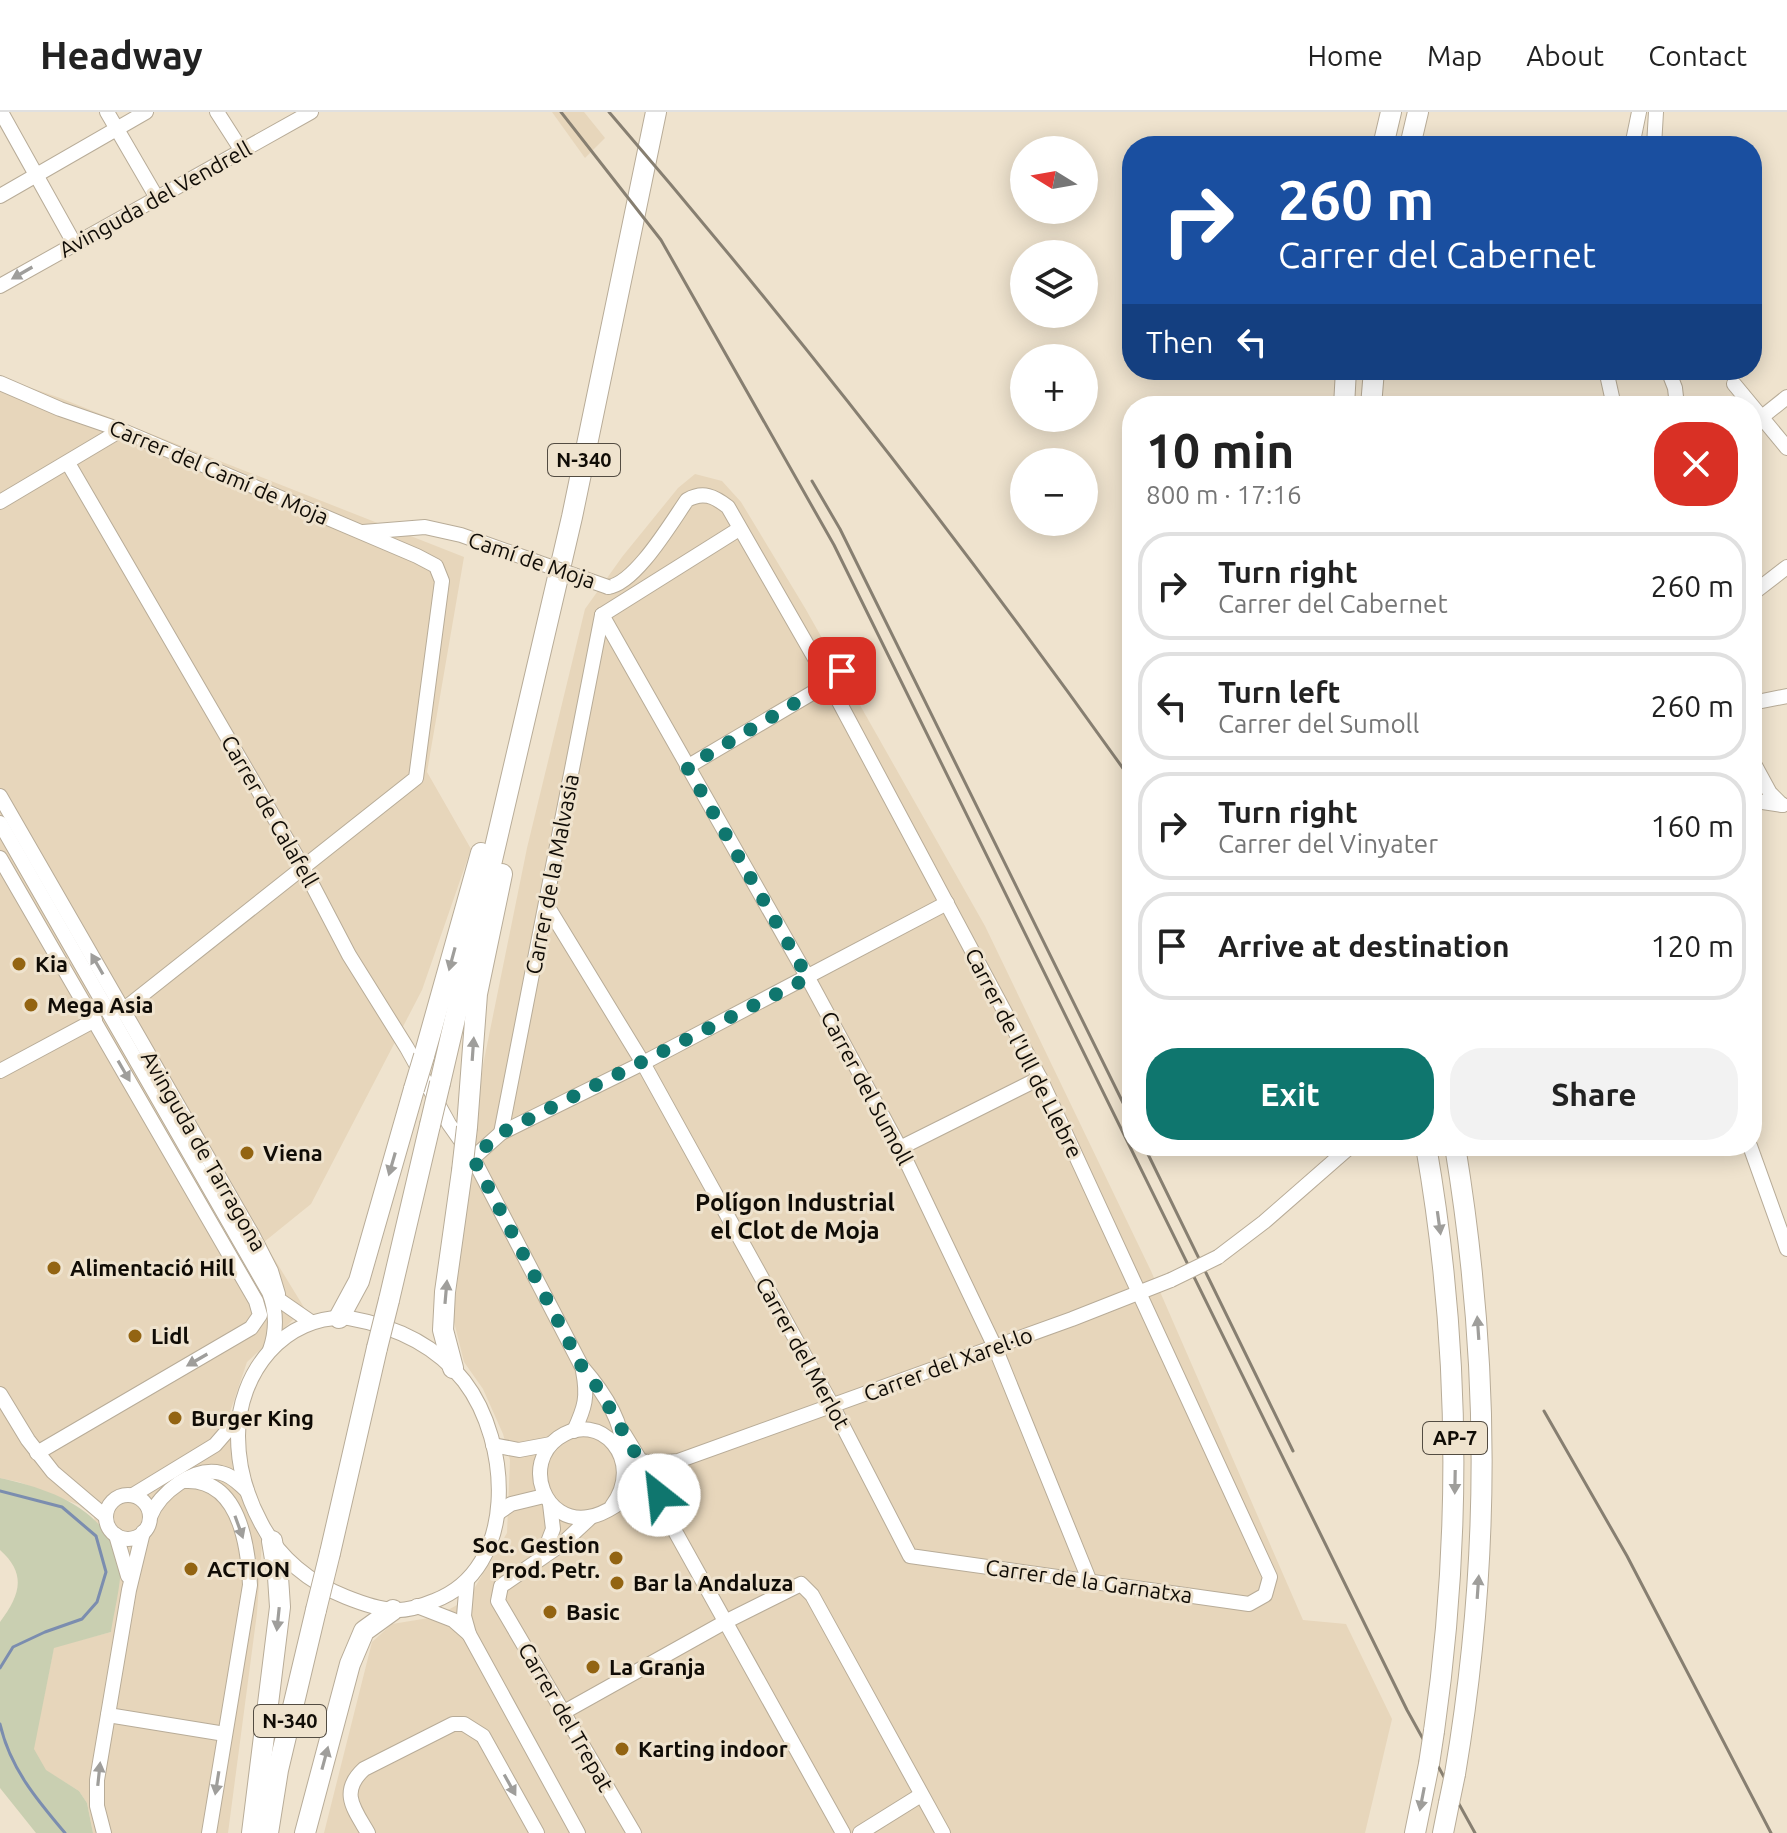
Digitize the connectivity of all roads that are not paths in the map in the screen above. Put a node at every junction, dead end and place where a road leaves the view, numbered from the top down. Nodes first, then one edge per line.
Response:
1 (1, 112) edge
2 (107, 112) edge
3 (146, 112) edge
4 (217, 112) edge
5 (311, 112) edge
6 (656, 112) edge
7 (1391, 112) edge
8 (1418, 112) edge
9 (1639, 112) edge
10 (1656, 112) edge
11 (117, 129) junction
12 (1385, 136) edge
13 (1412, 136) edge
14 (1634, 136) edge
15 (1655, 136) edge
16 (242, 151) junction
17 (36, 176) junction
18 (0, 196) edge
19 (157, 198) junction
20 (74, 243) junction
21 (0, 286) edge
22 (0, 383) edge
23 (1734, 384) dead end
24 (1742, 396) edge
25 (1787, 397) edge
26 (1762, 418) edge
27 (1762, 425) edge
28 (121, 430) junction
29 (1787, 448) edge
30 (68, 463) junction
31 (0, 502) edge
32 (739, 529) junction
33 (362, 532) junction
34 (1787, 567) edge
35 (1762, 586) edge
36 (602, 615) junction
37 (856, 659) dead end
38 (829, 683) junction
39 (1787, 696) edge
40 (1762, 701) edge
41 (687, 767) junction
42 (1762, 776) edge
43 (0, 796) edge
44 (1762, 800) edge
45 (503, 806) junction
46 (1784, 806) edge
47 (0, 823) edge
48 (0, 858) edge
49 (304, 869) junction
50 (947, 903) junction
51 (546, 904) junction
52 (808, 978) junction
53 (123, 1010) junction
54 (95, 1020) junction
55 (643, 1063) junction
56 (0, 1071) edge
57 (1040, 1078) junction
58 (501, 1133) junction
59 (900, 1148) junction
60 (1340, 1156) edge
61 (1427, 1156) edge
62 (1456, 1156) edge
63 (1754, 1156) edge
64 (468, 1165) junction
65 (215, 1230) junction
66 (1787, 1249) edge
67 (1140, 1294) junction
68 (274, 1297) junction
69 (339, 1318) junction
70 (276, 1320) junction
71 (311, 1322) junction
72 (994, 1345) junction
73 (270, 1350) junction
74 (582, 1367) junction
75 (453, 1368) junction
76 (0, 1394) edge
77 (832, 1405) junction
78 (241, 1415) junction
79 (574, 1431) junction
80 (621, 1431) junction
81 (551, 1444) junction
82 (493, 1445) junction
83 (37, 1453) junction
84 (622, 1457) junction
85 (678, 1461) junction
86 (641, 1462) junction
87 (651, 1478) junction
88 (186, 1481) junction
89 (72, 1487) junction
90 (247, 1491) junction
91 (133, 1495) junction
92 (116, 1499) junction
93 (547, 1500) junction
94 (617, 1502) junction
95 (498, 1513) junction
96 (666, 1515) junction
97 (106, 1517) junction
98 (150, 1517) junction
99 (591, 1517) junction
100 (143, 1532) junction
101 (116, 1535) junction
102 (272, 1541) junction
103 (910, 1556) joint
104 (541, 1559) junction
105 (467, 1581) junction
106 (1090, 1582) junction
107 (129, 1590) junction
108 (1265, 1595) joint
109 (417, 1606) junction
110 (393, 1610) junction
111 (725, 1622) junction
112 (469, 1634) junction
113 (564, 1712) junction
114 (108, 1715) junction
115 (225, 1734) junction
116 (544, 1768) junction
117 (921, 1795) junction
118 (1454, 1809) edge
119 (104, 1833) edge
120 (209, 1833) edge
121 (252, 1833) edge
122 (268, 1833) edge
123 (305, 1833) edge
124 (368, 1833) edge
125 (537, 1833) edge
126 (578, 1833) edge
127 (588, 1833) edge
128 (634, 1833) edge
129 (843, 1833) edge
130 (860, 1833) edge
131 (943, 1833) edge
132 (1415, 1833) edge

1 - 17 street
2 - 11 street
3 - 11 street
4 - 16 street
5 - 16 street, Avinguda del Vendrell
6 - 45 highway, N-340
7 - 12 highway
8 - 13 highway
9 - 14 street
10 - 15 street
11 - 17 street
11 - 19 street
16 - 19 street, Avinguda del Vendrell
17 - 18 street
17 - 20 street
19 - 20 street, Avinguda del Vendrell
20 -> 21 street, Avinguda del Vendrell
22 - 28 street, Carrer del Camí de Moja
23 - 24 street
25 - 26 street
27 - 29 street
28 - 30 street
28 - 33 street, Carrer del Camí de Moja
30 - 31 street
30 - 49 street, Carrer de Calafell
32 - 33 street, Camí de Moja, bridge
32 - 36 street
32 - 38 street, Carrer de l'Ull de Llebre
33 - 49 street, Carrer del Camí de Moja
34 - 35 street
36 - 41 street, Carrer del Sumoll
36 - 51 street, Carrer de la Malvasia
37 - 38 street
38 - 41 street
38 - 50 street, Carrer de l'Ull de Llebre
39 - 40 street
41 - 52 street, Carrer del Sumoll
42 - 46 street
53 -> 43 street, Avinguda de Tarragona
44 - 46 street
64 -> 45 highway, bridge
45 -> 69 highway, bridge
45 - 122 highway, N-340, bridge
47 - 68 street, Avinguda de Tarragona
48 - 54 street, Avinguda de Tarragona
49 - 53 street
49 - 64 street, Carrer de Calafell
50 - 52 street
50 - 57 street, Carrer de l'Ull de Llebre
51 - 55 street, Carrer del Merlot
51 - 58 street, Carrer de la Malvasia
52 - 55 street
52 - 59 street, Carrer del Sumoll
53 - 68 street, Avinguda de Tarragona
54 - 56 street
54 -> 65 street, Avinguda de Tarragona
55 - 58 street
55 - 77 street, Carrer del Merlot
57 - 59 street
57 - 67 street, Carrer de l'Ull de Llebre
58 - 64 street
59 - 72 street, Carrer del Sumoll
60 - 67 street, Carrer del Xarel·lo, bridge
61 -> 132 highway, AP-7, bridge
118 -> 62 highway, AP-7
63 - 66 street
64 - 74 street, Carrer de Calafell
75 -> 64 highway
65 - 70 street, Avinguda de Tarragona
65 -> 83 street, Avinguda de Tarragona
67 - 72 street, Carrer del Xarel·lo
67 - 108 street, Carrer de l'Ull de Llebre
68 - 70 street, Avinguda de Tarragona
68 - 71 street, Avinguda de Tarragona
69 - 71 street
69 - 75 street
70 - 73 street, Avinguda de Tarragona
71 - 73 street
72 - 77 street, Carrer del Xarel·lo
72 - 106 street, Carrer del Sumoll
73 - 78 street
74 - 79 street
74 - 80 street, Carrer de Calafell
75 - 82 street
76 - 83 street
77 - 85 street, Carrer del Xarel·lo
77 - 103 street, Carrer del Merlot
78 - 90 street
78 - 91 street
79 - 81 street
79 - 84 street
80 - 84 street
80 - 86 street, Carrer de Calafell
81 - 82 street
81 - 93 street
82 - 95 street
83 - 89 street
84 - 86 street
84 - 94 street
85 - 86 street
85 - 87 street
86 - 87 street, Carrer de Calafell
87 - 94 street
87 - 96 street, Carrer de Calafell
88 - 90 street
88 - 98 street
88 -> 115 street
89 - 92 street
89 - 97 street
90 - 102 street
91 - 92 street
91 - 98 street
92 - 97 street
93 - 95 street
93 - 99 street
93 - 104 street
94 - 96 street
94 - 99 street
95 - 105 street
96 - 111 street, Carrer de Calafell
97 - 101 street
98 - 100 street
99 - 104 street
100 - 101 street
100 - 107 street
101 - 107 street
102 - 110 street
102 -> 121 highway
103 - 106 street, Carrer de la Garnatxa
104 - 113 street, Carrer del Trepat
105 - 109 street
105 - 112 street
106 - 108 street, Carrer de la Garnatxa
107 - 114 street
109 - 110 street
109 - 112 street
123 -> 110 highway
111 - 113 street
111 - 117 street
111 - 129 street, Carrer de Calafell
112 - 116 street
113 - 128 street, Carrer del Trepat
114 - 115 street
119 -> 114 street
115 -> 120 street
116 - 126 street
116 - 127 street
117 - 130 street
117 - 131 street
124 -> 125 street

